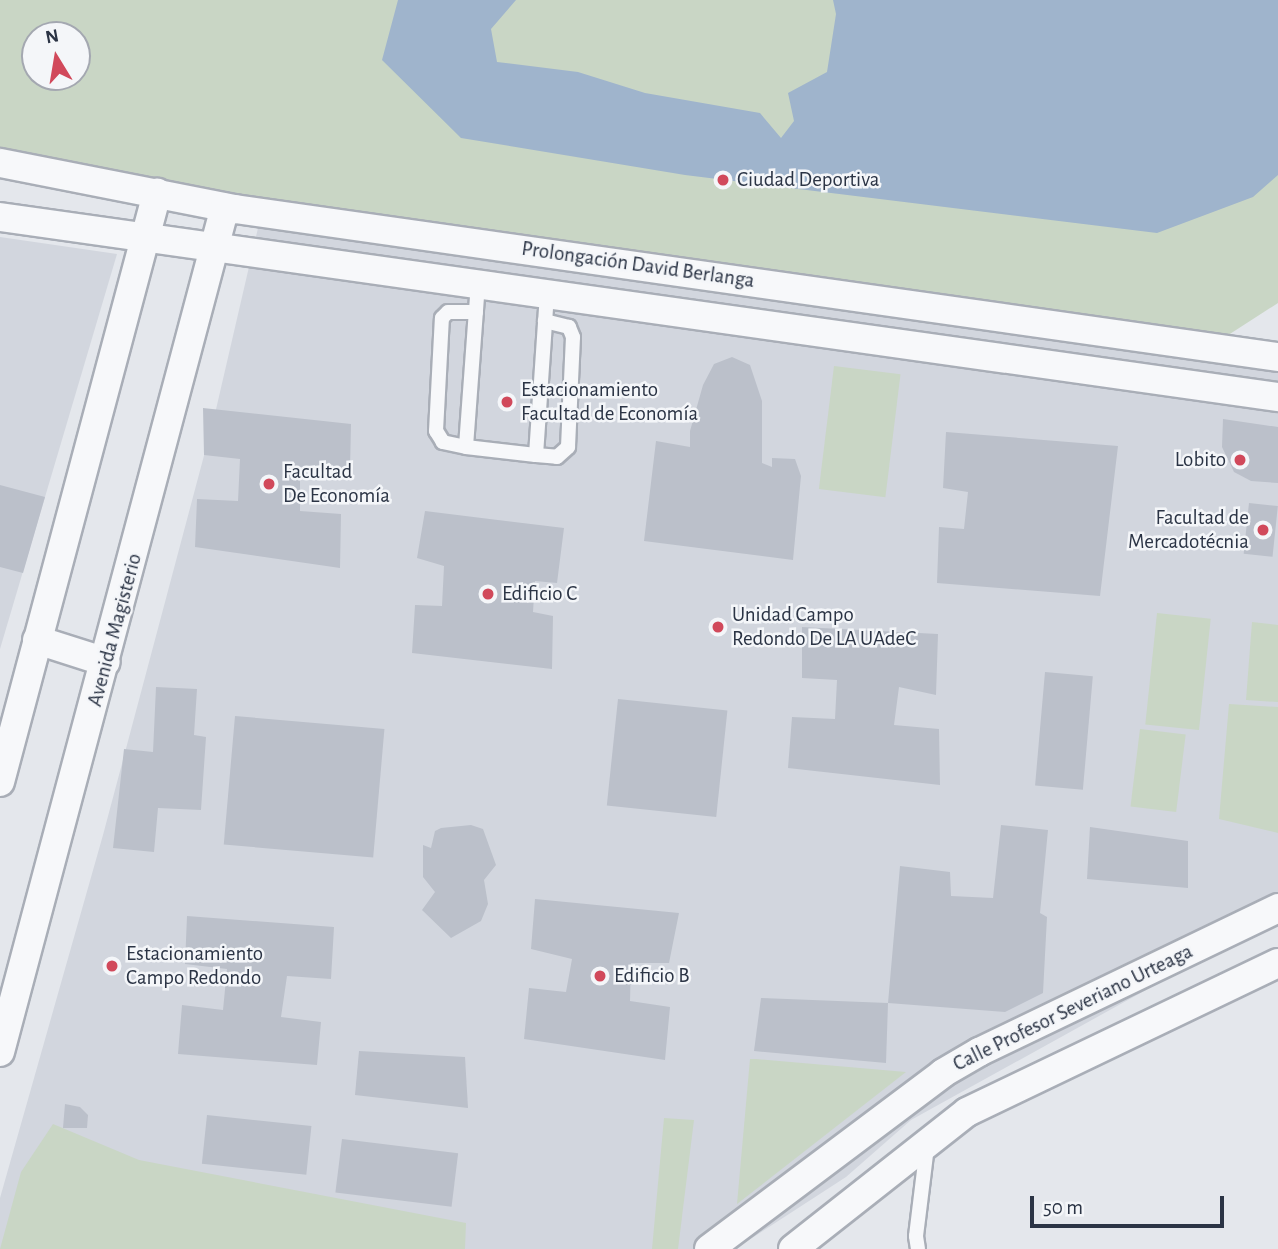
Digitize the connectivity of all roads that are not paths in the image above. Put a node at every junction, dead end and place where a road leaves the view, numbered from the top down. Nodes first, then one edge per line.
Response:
1 (0, 163) edge
2 (157, 193) junction
3 (225, 207) junction
4 (0, 217) edge
5 (145, 236) junction
6 (217, 248) junction
7 (478, 283) junction
8 (547, 292) junction
9 (476, 312) junction
10 (545, 321) junction
11 (1278, 357) edge
12 (1278, 397) edge
13 (466, 447) junction
14 (536, 456) junction
15 (37, 640) junction
16 (106, 662) junction
17 (0, 782) edge
18 (1278, 908) edge
19 (1278, 963) edge
20 (0, 1052) edge
21 (943, 1073) junction
22 (967, 1112) junction
23 (928, 1141) junction
24 (803, 1248) edge
25 (709, 1249) edge
26 (918, 1249) edge

1 - 2 street, Prolongación David Berlanga
2 - 3 street, Prolongación David Berlanga
2 - 5 street
3 - 6 street, Avenida Magisterio
3 - 11 street, Prolongación David Berlanga
4 - 5 street, Prolongación David Berlanga
5 - 6 street, Prolongación David Berlanga
5 - 15 street
6 - 7 street, Prolongación David Berlanga
6 - 16 street, Avenida Magisterio
7 - 8 street, Prolongación David Berlanga
7 - 9 lane
8 - 10 lane
8 - 12 street, Prolongación David Berlanga
9 - 13 lane
9 - 13 lane
10 - 14 lane
10 - 14 lane
13 - 14 lane
15 - 16 street
15 - 17 street
16 - 20 street, Avenida Magisterio
18 - 21 street, Calle Profesor Severiano Urteaga
19 - 22 street, Calle Profesor Severiano Urteaga
21 - 22 street
21 - 25 street, Calle Profesor Severiano Urteaga
22 - 23 street, Calle Profesor Severiano Urteaga
23 - 24 street, Calle Profesor Severiano Urteaga
23 - 26 lane

